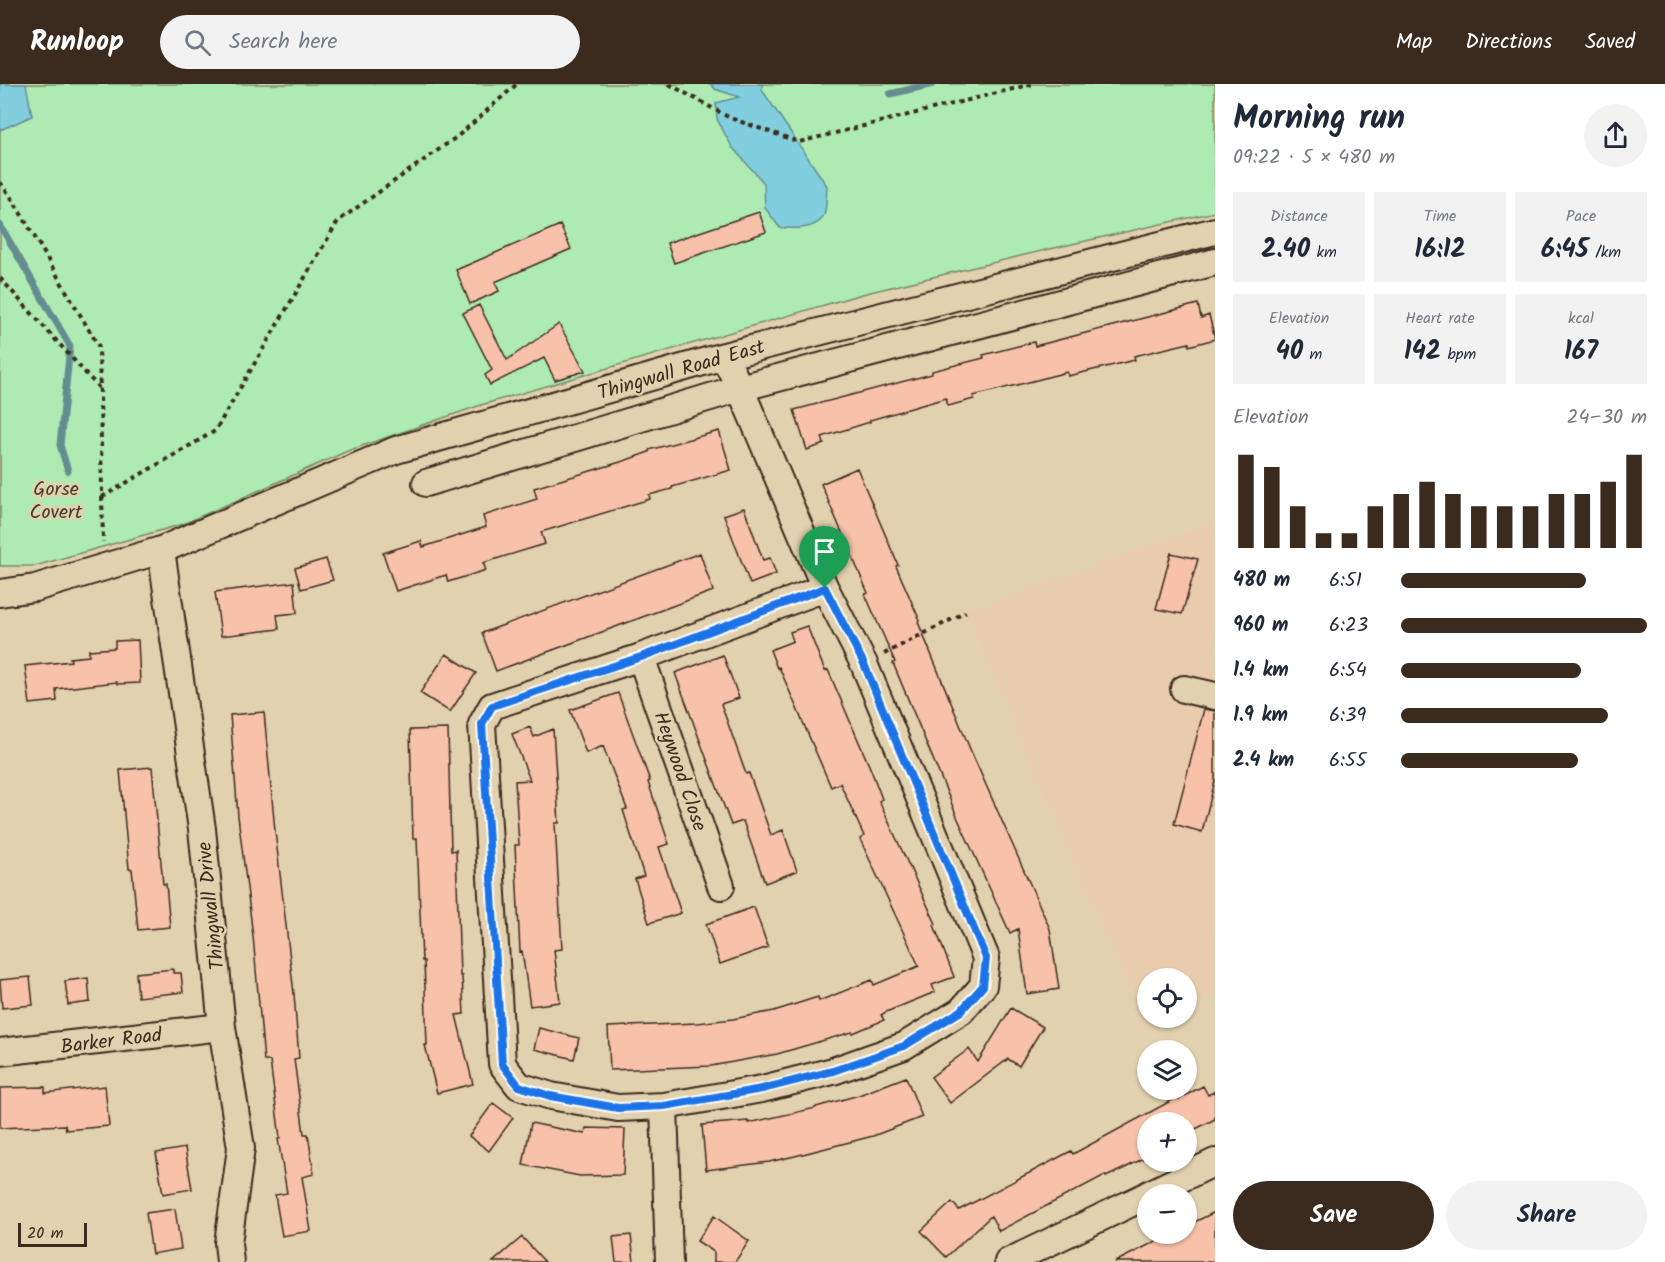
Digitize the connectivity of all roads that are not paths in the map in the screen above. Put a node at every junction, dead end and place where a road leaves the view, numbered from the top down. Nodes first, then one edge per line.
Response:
1 (1215, 231) edge
2 (1215, 262) edge
3 (724, 356) junction
4 (740, 388) junction
5 (426, 483) dead end
6 (161, 550) junction
7 (825, 588) junction
8 (0, 592) edge
9 (641, 657) junction
10 (1184, 689) dead end
11 (1215, 696) edge
12 (721, 886) dead end
13 (222, 1027) junction
14 (0, 1052) edge
15 (664, 1106) junction
16 (1215, 1162) edge
17 (1169, 1184) edge
18 (1137, 1199) edge
19 (231, 1262) edge
20 (669, 1262) edge
21 (1008, 1262) edge

1 - 3 street, Thingwall Road East
2 - 4 street, Thingwall Road East
3 - 4 street
3 - 6 street, Thingwall Road East
4 - 5 street, Thingwall Road East
4 - 7 street
6 - 8 street, Thingwall Road East
6 - 13 street, Thingwall Drive
7 - 9 street
7 - 15 street
9 - 12 street, Heywood Close
9 - 15 street
10 - 11 street
13 - 14 street, Barker Road
13 - 19 street, Thingwall Drive
15 - 20 street
16 - 17 street
18 - 21 street

